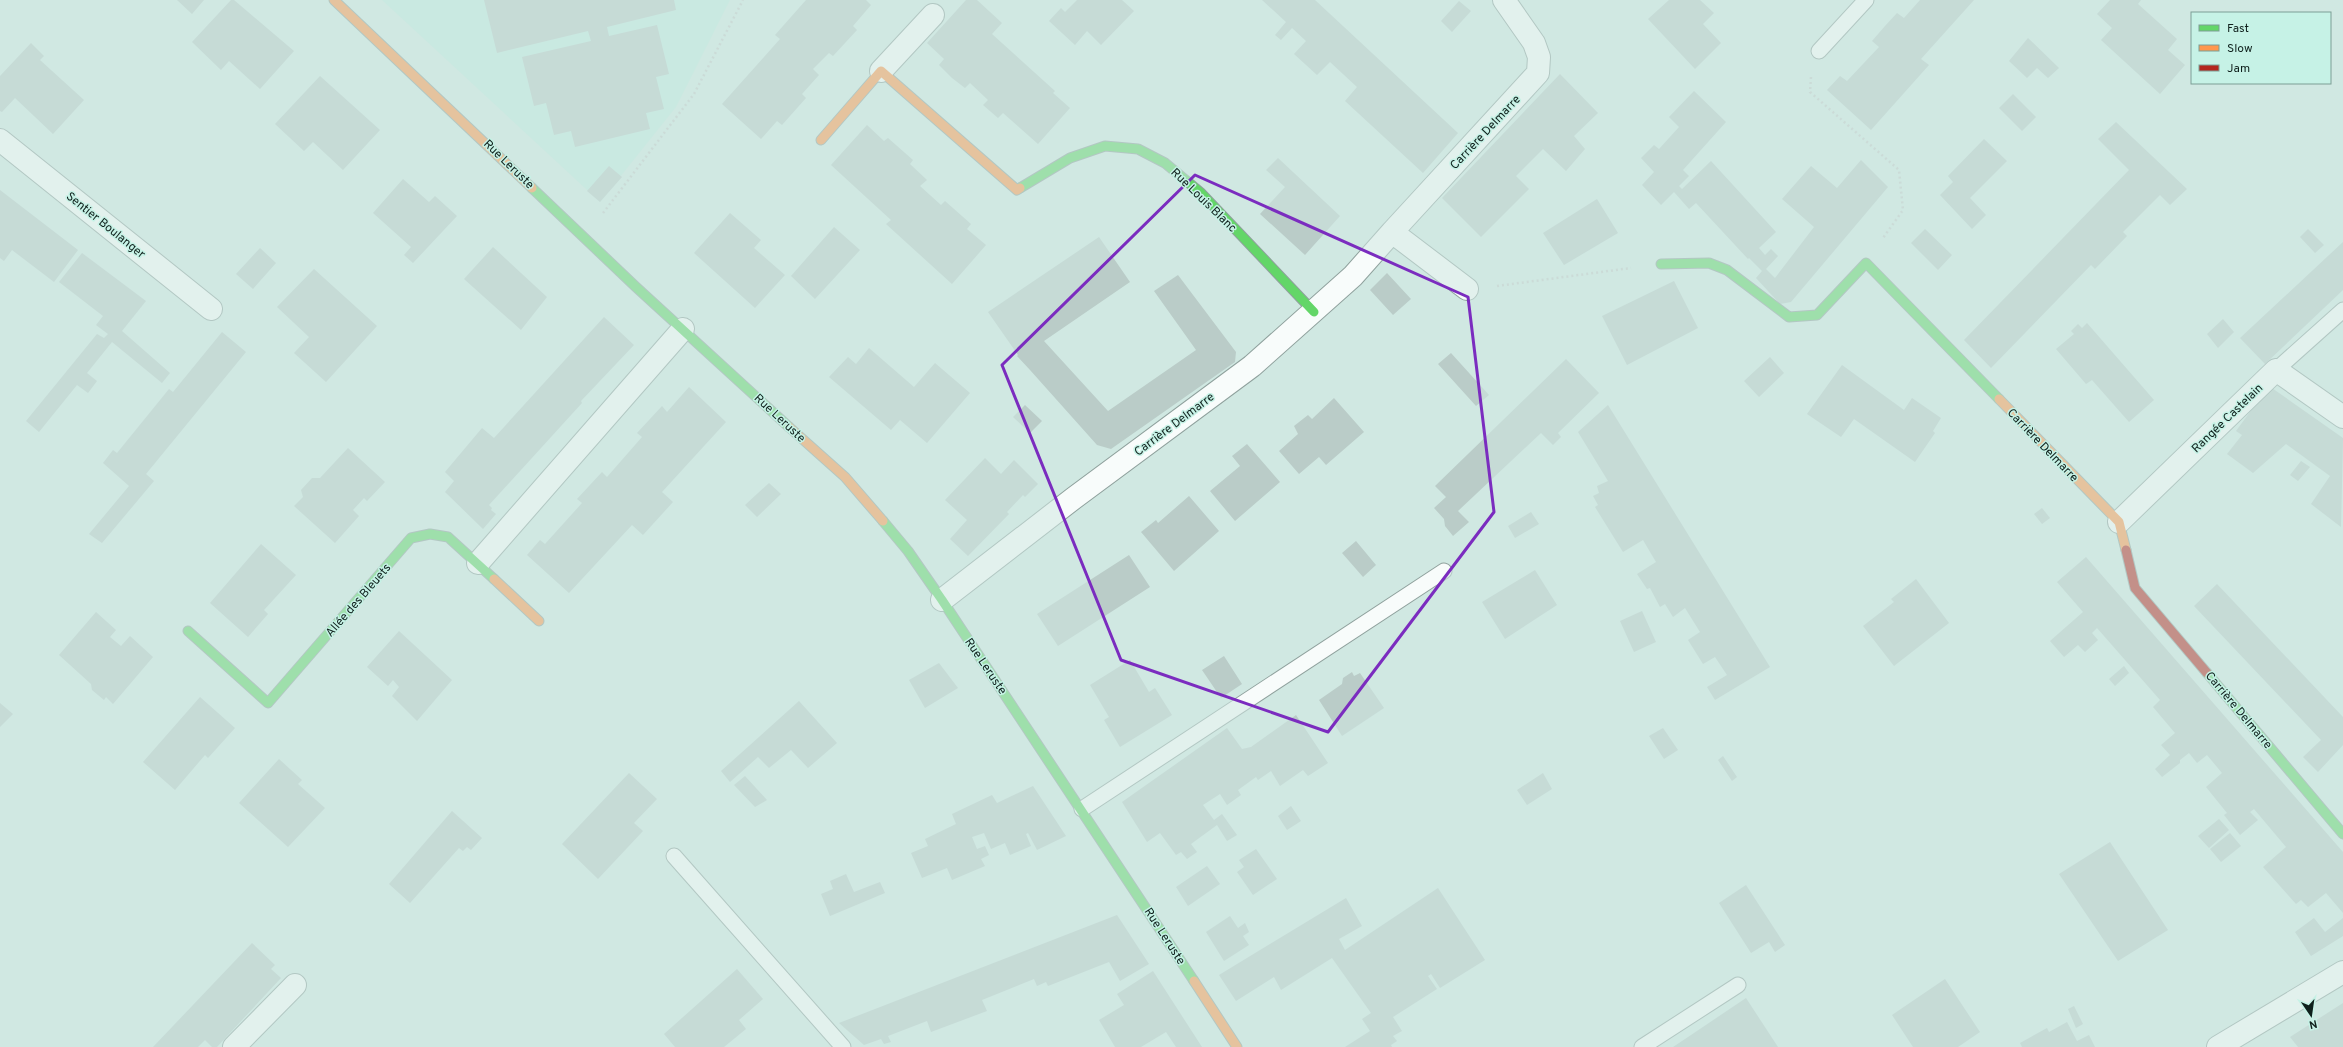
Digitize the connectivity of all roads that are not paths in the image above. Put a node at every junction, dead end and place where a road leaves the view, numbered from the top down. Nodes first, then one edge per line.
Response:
1 (334, 0) edge
2 (1504, 0) edge
3 (1866, 0) edge
4 (933, 15) dead end
5 (1819, 52) road end
6 (881, 71) junction
7 (0, 140) edge
8 (821, 140) dead end
9 (1392, 232) junction
10 (1661, 264) road end
11 (1467, 290) road end
12 (211, 309) dead end
13 (2343, 310) edge
14 (1314, 312) junction
15 (683, 329) junction
16 (2276, 370) junction
17 (2343, 417) edge
18 (2118, 522) junction
19 (478, 563) junction
20 (1444, 571) dead end
21 (942, 600) junction
22 (539, 621) dead end
23 (188, 631) dead end
24 (1082, 810) junction
25 (2343, 834) edge
26 (674, 856) dead end
27 (2343, 972) edge
28 (295, 985) dead end
29 (1738, 985) dead end
30 (234, 1047) edge
31 (843, 1047) edge
32 (1237, 1047) edge
33 (1642, 1047) edge
34 (2218, 1047) edge

1 - 15 street, Rue Leruste
2 - 9 street, Carrière Delmarre
3 - 5 lane
4 - 6 street
6 - 8 street
6 - 14 street, Rue Louis Blanc
7 - 12 street, Sentier Boulanger
9 - 11 street
9 - 14 street, Carrière Delmarre
10 - 18 street, Carrière Delmarre
13 - 16 lane
14 - 21 street, Carrière Delmarre
15 - 19 street
15 - 21 street, Rue Leruste
16 - 17 street
16 - 18 street, Rangée Castelain
18 - 25 street, Carrière Delmarre
19 - 22 street, Allée des Bleuets
19 - 23 street, Allée des Bleuets
20 - 24 lane
21 - 24 street, Rue Leruste
24 - 32 street, Rue Leruste
26 - 31 lane
27 - 34 street
28 - 30 street
29 - 33 lane

